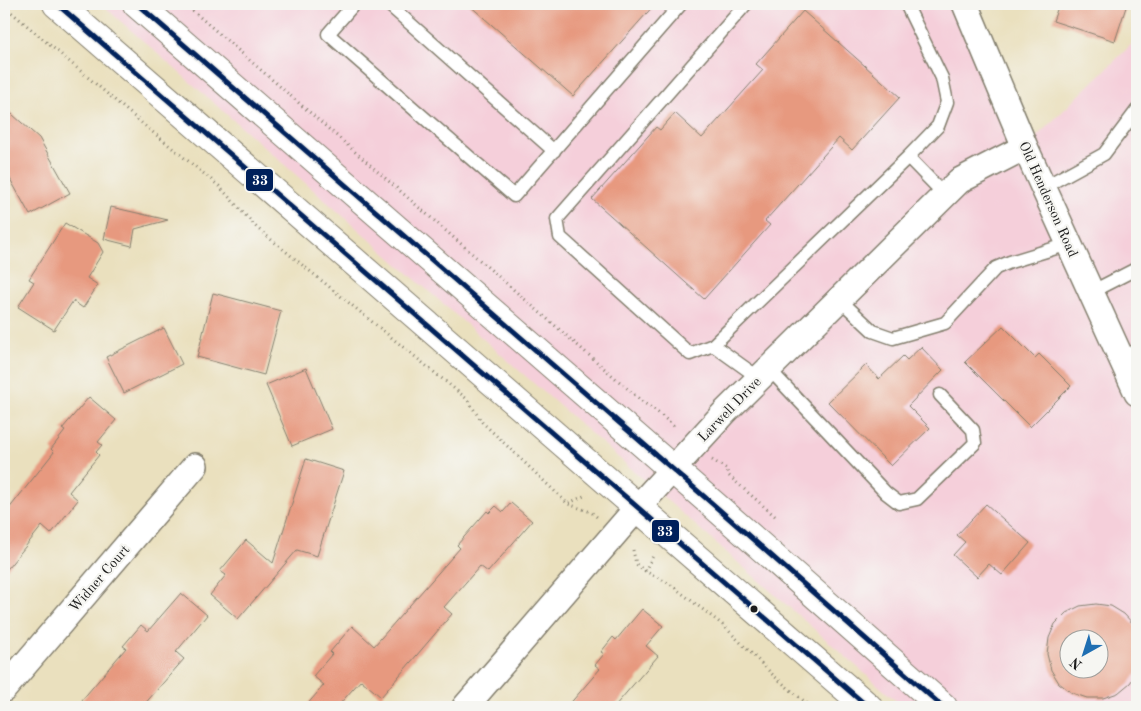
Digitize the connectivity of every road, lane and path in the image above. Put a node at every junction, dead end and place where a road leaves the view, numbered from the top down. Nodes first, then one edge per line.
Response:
1 (57, 4) edge
2 (137, 4) edge
3 (185, 4) edge
4 (354, 4) edge
5 (388, 4) edge
6 (681, 4) edge
7 (746, 4) edge
8 (906, 4) edge
9 (965, 4) edge
10 (4, 6) edge
11 (1137, 110) edge
12 (1026, 147) junction
13 (554, 151) junction
14 (908, 157) junction
15 (1044, 187) junction
16 (945, 195) junction
17 (1070, 244) junction
18 (1137, 267) edge
19 (1091, 292) junction
20 (839, 299) junction
21 (713, 345) junction
22 (1130, 356) edge
23 (764, 374) junction
24 (1137, 394) edge
25 (940, 395) dead end
26 (695, 444) junction
27 (195, 466) dead end
28 (672, 469) junction
29 (637, 508) junction
30 (776, 517) dead end
31 (615, 533) junction
32 (4, 689) edge
33 (465, 707) edge
34 (811, 707) edge
35 (868, 707) edge
36 (943, 707) edge

1 - 29 main road
2 - 28 main road
3 - 26 path
4 - 13 lane
5 - 13 lane
6 - 13 lane
7 - 21 lane
8 - 14 lane
9 - 12 street, Old Henderson Road
10 - 31 path
11 - 15 lane
12 - 15 street, Old Henderson Road
12 - 16 street, Larwell Drive
14 - 16 lane
14 - 21 lane
15 - 17 street, Old Henderson Road
16 - 20 street, Larwell Drive
17 - 19 street, Old Henderson Road
17 - 20 lane
18 - 19 lane
19 - 22 street, Old Henderson Road
20 - 23 street, Larwell Drive
21 - 23 lane
22 - 24 street, Old Henderson Road
23 - 25 lane
23 - 26 street, Larwell Drive
26 - 28 street, Larwell Drive
26 - 30 path
27 - 32 street, Widner Court
28 - 29 street, Larwell Drive
28 - 36 main road
29 - 31 street, Larwell Drive
29 - 35 main road
31 - 33 street, Larwell Drive
31 - 34 path

